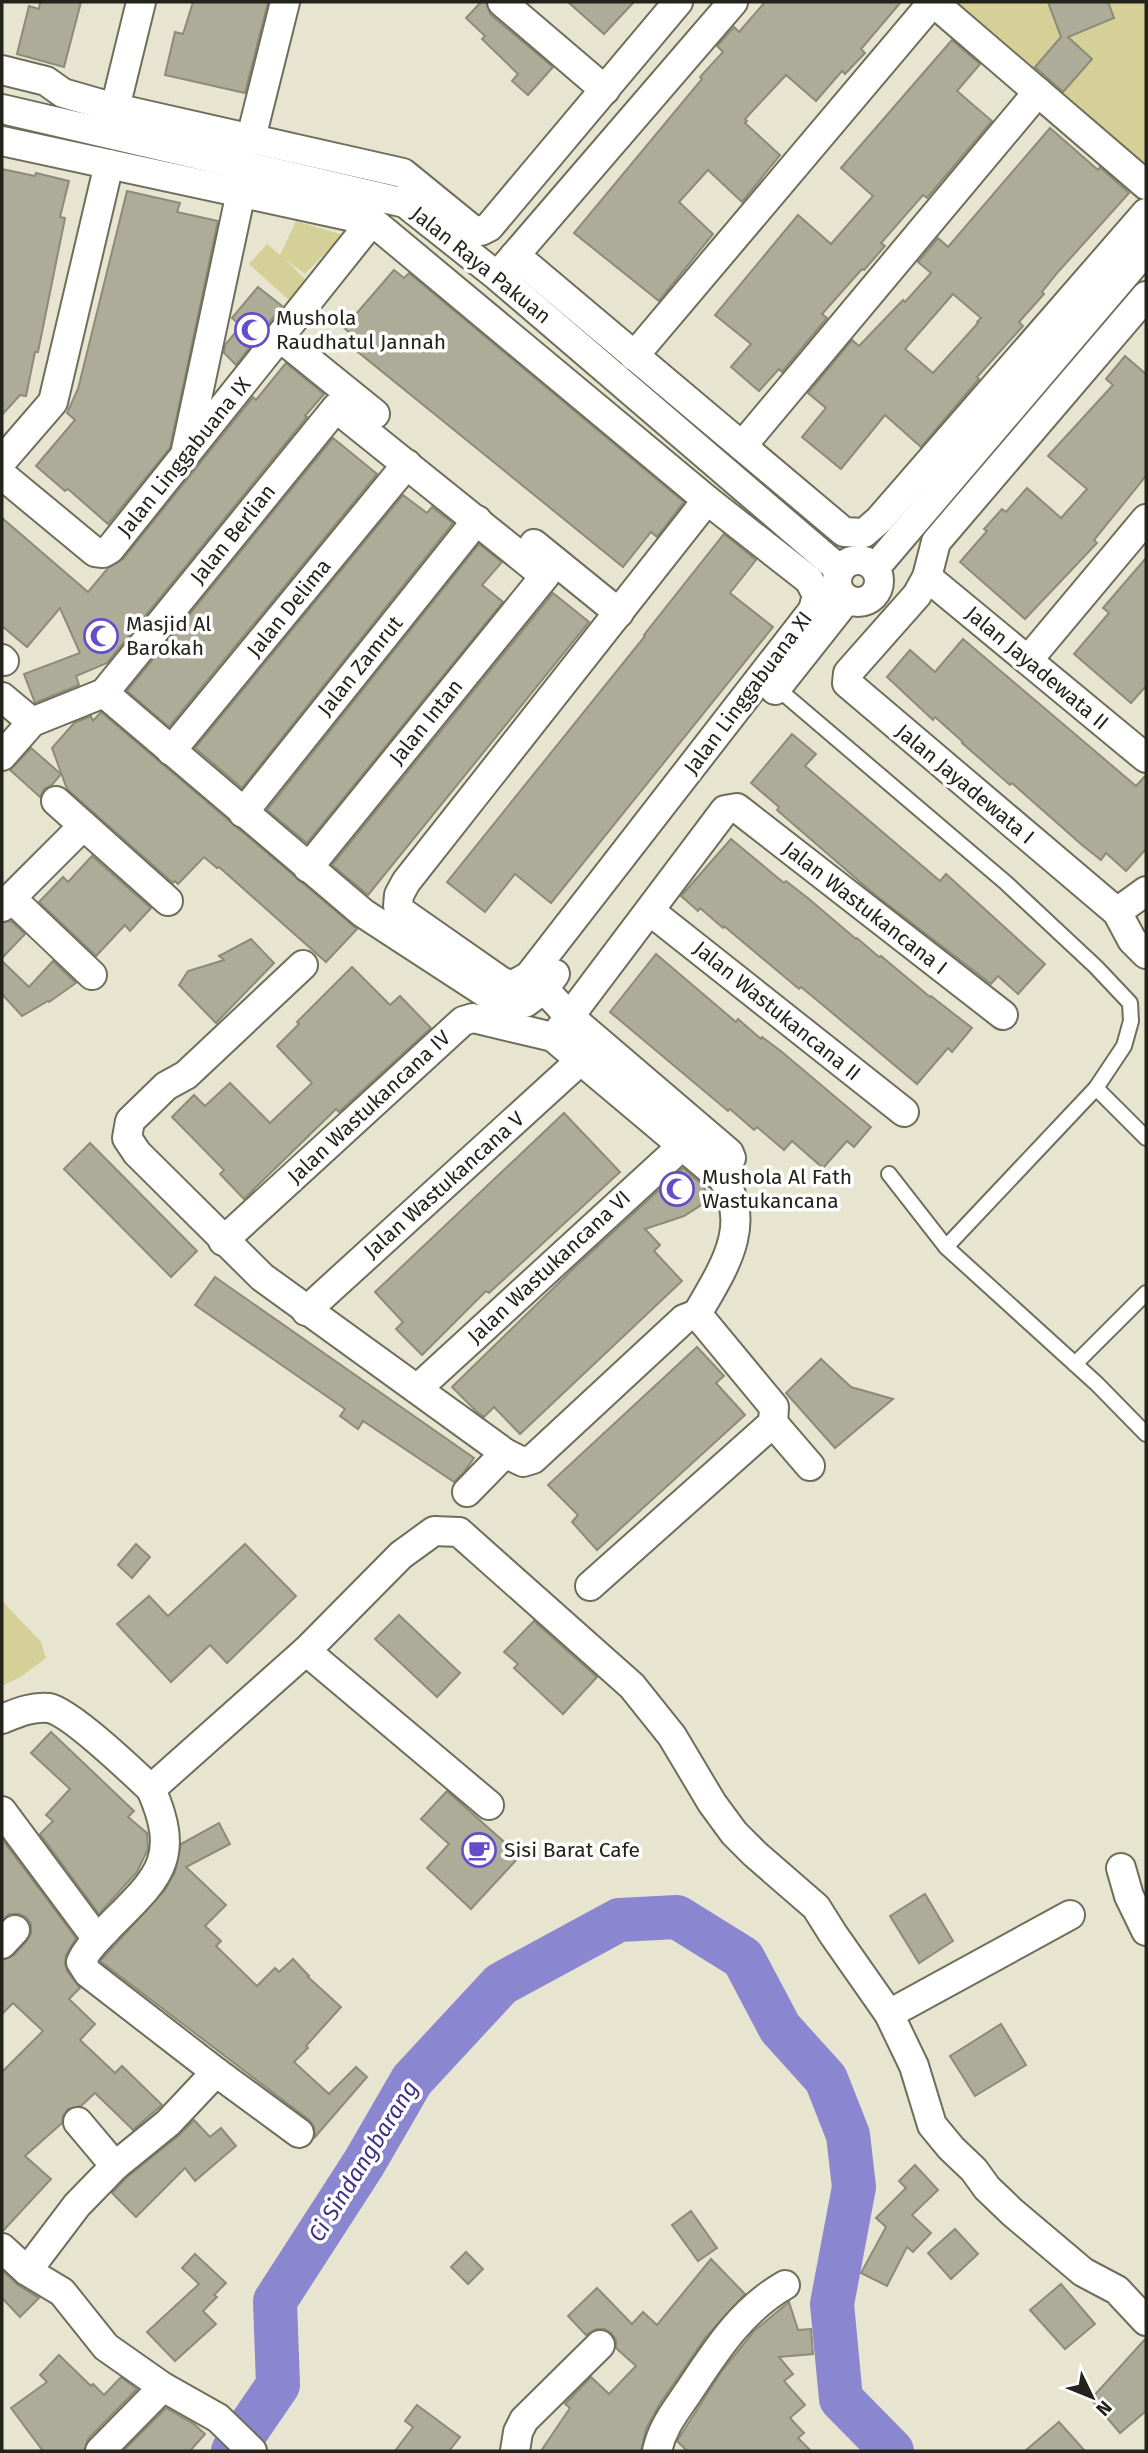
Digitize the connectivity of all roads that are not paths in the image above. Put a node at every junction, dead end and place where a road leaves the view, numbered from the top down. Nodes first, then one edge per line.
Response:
1 (141, 2) edge
2 (285, 2) edge
3 (502, 2) edge
4 (678, 2) edge
5 (733, 2) edge
6 (933, 2) edge
7 (2, 70) edge
8 (605, 90) junction
9 (1038, 92) junction
10 (115, 108) junction
11 (2, 109) edge
12 (251, 138) junction
13 (2, 141) edge
14 (109, 164) junction
15 (1146, 185) edge
16 (241, 192) junction
17 (1146, 214) edge
18 (372, 221) junction
19 (1146, 250) edge
20 (506, 266) junction
21 (1146, 296) edge
22 (281, 338) junction
23 (634, 356) junction
24 (742, 446) junction
25 (185, 455) junction
26 (2, 461) edge
27 (407, 464) junction
28 (2, 475) edge
29 (707, 500) junction
30 (1146, 519) edge
31 (477, 520) junction
32 (866, 586) junction
33 (922, 586) junction
34 (619, 613) junction
35 (892, 622) junction
36 (1028, 660) junction
37 (777, 688) junction
38 (104, 693) junction
39 (2, 697) edge
40 (32, 722) junction
41 (1141, 744) edge
42 (171, 751) junction
43 (2, 756) edge
44 (56, 801) dead end
45 (243, 813) junction
46 (83, 826) junction
47 (308, 868) junction
48 (1146, 891) edge
49 (168, 901) dead end
50 (6, 903) edge
51 (650, 911) junction
52 (1116, 912) junction
53 (1146, 954) edge
54 (303, 965) dead end
55 (92, 975) dead end
56 (534, 996) junction
57 (1003, 1016) dead end
58 (551, 1028) junction
59 (581, 1060) junction
60 (1096, 1087) junction
61 (904, 1112) dead end
62 (1146, 1138) edge
63 (682, 1146) junction
64 (719, 1173) junction
65 (890, 1174) dead end
66 (223, 1241) junction
67 (946, 1247) junction
68 (1146, 1293) edge
69 (306, 1311) junction
70 (697, 1314) junction
71 (1075, 1364) junction
72 (417, 1389) junction
73 (773, 1415) junction
74 (1146, 1434) edge
75 (505, 1453) junction
76 (810, 1466) dead end
77 (467, 1492) dead end
78 (590, 1586) dead end
79 (306, 1651) junction
80 (2, 1719) edge
81 (152, 1789) junction
82 (489, 1805) dead end
83 (2, 1811) edge
84 (1121, 1868) dead end
85 (1070, 1915) dead end
86 (1146, 1931) edge
87 (97, 1939) junction
88 (889, 2014) junction
89 (216, 2072) junction
90 (78, 2122) dead end
91 (299, 2133) dead end
92 (115, 2166) junction
93 (2, 2248) edge
94 (27, 2271) junction
95 (785, 2285) dead end
96 (1146, 2321) edge
97 (600, 2345) dead end
98 (163, 2386) junction
99 (663, 2449) edge
100 (100, 2451) edge
101 (252, 2451) edge
102 (515, 2451) edge

1 - 10 street
2 - 12 street
3 - 8 street
4 - 8 street
5 - 20 street
6 - 9 street
6 - 23 street
7 - 10 street
8 - 12 street
9 - 15 street
9 - 24 street
10 - 12 street
11 - 20 street, Jalan Raya Pakuan
13 - 14 street
14 - 16 street
14 - 26 street
16 - 18 street
16 - 25 street
17 - 24 street
18 - 22 street, Jalan Linggabuana IX
18 - 29 street
19 - 32 street
20 - 23 street
20 - 32 street, Jalan Raya Pakuan
21 - 33 street
22 - 25 street, Jalan Linggabuana IX
22 - 34 street
23 - 24 street
25 - 28 street, Jalan Linggabuana IX
27 - 31 street
27 - 38 street, Jalan Berlian
27 - 42 street, Jalan Delima
29 - 34 street, Jalan Linggabuana XI
29 - 34 street, Jalan Linggabuana XI
30 - 36 street
31 - 45 street, Jalan Zamrut
31 - 47 street, Jalan Intan
32 - 33 street, Jalan Jayadewata II
32 - 35 street
32 - 37 street
33 - 35 street
33 - 36 street, Jalan Jayadewata II
35 - 52 street, Jalan Jayadewata I
36 - 41 street, Jalan Jayadewata II
37 - 56 street
37 - 60 lane
38 - 40 street
38 - 42 street
39 - 40 street
40 - 43 street
42 - 45 street
44 - 46 street
45 - 47 street
46 - 49 street
46 - 50 street
47 - 56 street
48 - 52 street
50 - 55 street
51 - 57 street, Jalan Wastukancana I
51 - 58 street
51 - 61 street, Jalan Wastukancana II
52 - 53 street
54 - 66 street
56 - 58 street
56 - 58 street
58 - 59 street
58 - 64 street
58 - 66 street, Jalan Wastukancana IV
59 - 63 street
59 - 69 street, Jalan Wastukancana V
60 - 62 lane
60 - 67 lane
63 - 64 street
63 - 72 street, Jalan Wastukancana VI
64 - 70 street
65 - 67 lane
66 - 69 street
67 - 71 lane
68 - 71 lane
69 - 72 street
70 - 73 street
70 - 75 street
71 - 74 lane
72 - 75 street
73 - 76 street
73 - 78 street
75 - 77 street
79 - 81 street
79 - 82 street
79 - 88 street
80 - 81 street
81 - 87 street
83 - 87 street
84 - 86 street
85 - 88 street
87 - 89 street
88 - 96 street
89 - 91 street
89 - 92 street
90 - 92 street
92 - 94 street
93 - 94 street
94 - 98 street
95 - 99 street
97 - 102 street
98 - 100 street
98 - 101 street

